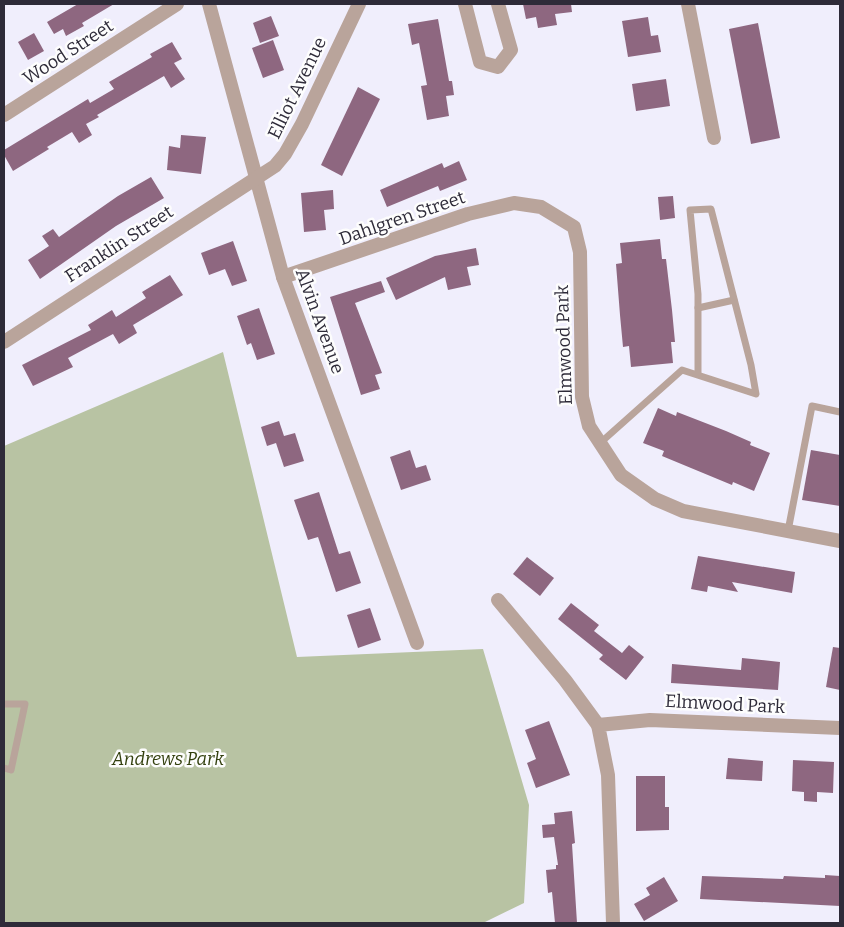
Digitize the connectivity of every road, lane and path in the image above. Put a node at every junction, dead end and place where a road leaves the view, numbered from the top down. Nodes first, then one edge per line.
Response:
1 (178, 4) edge
2 (209, 4) edge
3 (359, 4) edge
4 (465, 4) edge
5 (498, 4) edge
6 (688, 4) edge
7 (4, 115) edge
8 (714, 138) dead end
9 (256, 179) junction
10 (535, 206) joint
11 (284, 277) junction
12 (734, 300) junction
13 (698, 308) junction
14 (4, 342) edge
15 (698, 375) junction
16 (840, 412) edge
17 (598, 444) junction
18 (788, 531) junction
19 (840, 541) edge
20 (498, 600) dead end
21 (417, 643) dead end
22 (4, 704) edge
23 (598, 726) junction
24 (840, 728) edge
25 (4, 768) edge
26 (613, 923) edge

1 - 7 street, Wood Street
2 - 9 street, Alvin Avenue
3 - 9 street, Elliot Avenue
4 - 5 street
6 - 8 street
9 - 11 street, Alvin Avenue
9 - 14 street, Franklin Street
10 - 11 street, Dahlgren Street
10 - 17 street, Elmwood Park
11 - 21 street, Alvin Avenue
12 - 13 lane
12 - 13 lane
12 - 15 lane
13 - 15 lane
15 - 17 lane
16 - 18 lane
17 - 18 street, Elmwood Park
18 - 19 street, Elmwood Park
20 - 23 street
22 - 25 lane
23 - 24 street, Elmwood Park
23 - 26 street

